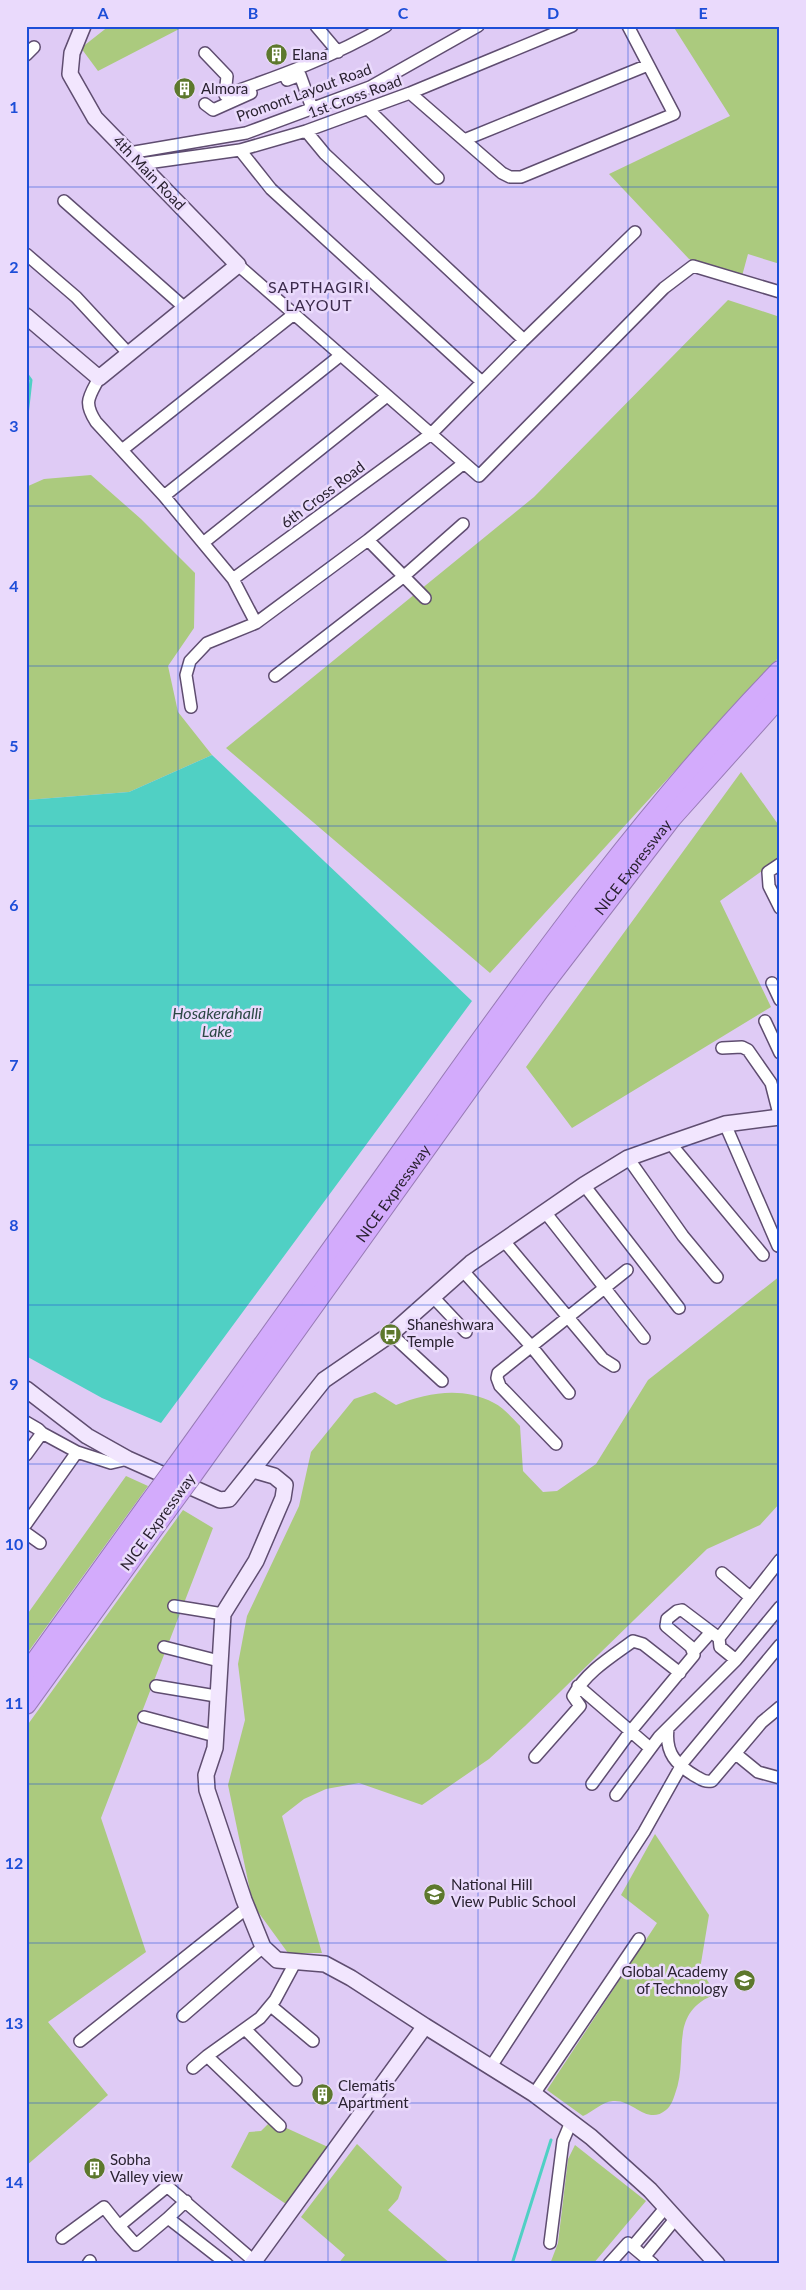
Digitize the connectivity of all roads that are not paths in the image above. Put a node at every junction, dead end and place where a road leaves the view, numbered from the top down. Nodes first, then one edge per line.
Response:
1 (83, 26) edge
2 (316, 26) edge
3 (386, 26) edge
4 (478, 26) edge
5 (572, 26) edge
6 (628, 26) edge
7 (338, 52) junction
8 (205, 53) dead end
9 (648, 65) junction
10 (410, 93) junction
11 (204, 104) dead end
12 (312, 108) junction
13 (368, 109) junction
14 (306, 131) junction
15 (464, 140) junction
16 (240, 150) junction
17 (134, 158) junction
18 (438, 178) dead end
19 (64, 201) dead end
20 (635, 232) dead end
21 (26, 254) edge
22 (238, 265) junction
23 (780, 292) edge
24 (185, 308) junction
25 (294, 314) junction
26 (26, 316) edge
27 (524, 340) junction
28 (129, 354) junction
29 (341, 355) junction
30 (100, 378) junction
31 (482, 382) junction
32 (388, 396) junction
33 (431, 434) junction
34 (122, 450) junction
35 (464, 463) junction
36 (164, 496) junction
37 (464, 524) dead end
38 (368, 540) junction
39 (203, 543) junction
40 (403, 578) junction
41 (233, 579) junction
42 (425, 598) dead end
43 (256, 623) junction
44 (780, 670) edge
45 (276, 676) dead end
46 (780, 696) edge
47 (191, 707) dead end
48 (780, 864) edge
49 (780, 908) edge
50 (772, 983) dead end
51 (780, 1000) edge
52 (765, 1020) dead end
53 (722, 1048) dead end
54 (780, 1053) edge
55 (780, 1117) edge
56 (725, 1124) junction
57 (670, 1143) junction
58 (628, 1158) junction
59 (584, 1185) junction
60 (544, 1212) junction
61 (504, 1241) junction
62 (778, 1246) dead end
63 (763, 1256) dead end
64 (627, 1270) dead end
65 (462, 1271) junction
66 (717, 1277) dead end
67 (605, 1288) junction
68 (434, 1298) junction
69 (679, 1308) dead end
70 (568, 1318) junction
71 (466, 1332) dead end
72 (391, 1334) junction
73 (644, 1338) dead end
74 (531, 1346) junction
75 (614, 1366) dead end
76 (442, 1381) dead end
77 (26, 1389) edge
78 (569, 1394) dead end
79 (26, 1422) edge
80 (42, 1433) junction
81 (556, 1444) dead end
82 (77, 1452) junction
83 (26, 1455) edge
84 (128, 1459) junction
85 (253, 1470) junction
86 (184, 1471) junction
87 (157, 1508) junction
88 (26, 1524) edge
89 (26, 1533) edge
90 (40, 1543) dead end
91 (780, 1560) edge
92 (722, 1574) dead end
93 (750, 1597) junction
94 (174, 1606) dead end
95 (780, 1607) edge
96 (223, 1614) junction
97 (715, 1635) junction
98 (780, 1645) edge
99 (164, 1648) dead end
100 (694, 1651) junction
101 (736, 1660) junction
102 (219, 1661) junction
103 (680, 1673) junction
104 (26, 1675) edge
105 (156, 1686) dead end
106 (578, 1686) junction
107 (216, 1696) junction
108 (26, 1704) edge
109 (780, 1706) edge
110 (144, 1717) dead end
111 (668, 1729) junction
112 (630, 1732) junction
113 (215, 1736) junction
114 (650, 1748) junction
115 (736, 1754) junction
116 (535, 1756) dead end
117 (680, 1768) junction
118 (780, 1778) edge
119 (592, 1784) dead end
120 (616, 1795) dead end
121 (247, 1908) junction
122 (639, 1938) dead end
123 (263, 1947) junction
124 (296, 1961) junction
125 (271, 2006) junction
126 (184, 2016) dead end
127 (424, 2026) junction
128 (245, 2030) junction
129 (80, 2041) dead end
130 (313, 2041) dead end
131 (207, 2056) junction
132 (193, 2068) dead end
133 (490, 2068) junction
134 (296, 2080) dead end
135 (534, 2094) junction
136 (571, 2122) junction
137 (280, 2126) dead end
138 (186, 2201) junction
139 (671, 2212) junction
140 (168, 2218) junction
141 (119, 2226) junction
142 (62, 2238) dead end
143 (228, 2239) junction
144 (550, 2242) dead end
145 (633, 2246) junction
146 (216, 2255) junction
147 (649, 2260) edge
148 (253, 2262) edge
149 (227, 2264) edge
150 (609, 2264) edge
151 (717, 2264) edge

1 - 17 street, 4th Main Road
2 - 7 street
3 - 7 street, Promont Layout Road
4 - 12 street, Promont Layout Road
5 - 10 street, 1st Cross Road
6 - 9 street
7 - 8 street, Promont Layout Road
9 - 15 street
9 - 15 street
10 - 13 street, 1st Cross Road
10 - 15 street
11 - 12 street
12 - 17 street, Promont Layout Road
13 - 14 street, 1st Cross Road
13 - 18 street
14 - 16 street, 1st Cross Road
14 - 27 street
16 - 17 street, 1st Cross Road
16 - 31 street
17 - 22 street, 4th Main Road
19 - 24 street
20 - 27 street, 6th Cross Road
21 - 28 street
22 - 24 street
22 - 25 street
23 - 35 street
24 - 28 street
25 - 29 street
25 - 34 street
26 - 30 street
27 - 31 street, 6th Cross Road
28 - 30 street
29 - 32 street
29 - 36 street
30 - 34 street
31 - 33 street, 6th Cross Road
32 - 33 street
32 - 39 street
33 - 35 street
33 - 41 street, 6th Cross Road
34 - 36 street
35 - 38 street
36 - 39 street
37 - 40 street
38 - 40 street
38 - 43 street
39 - 41 street
40 - 42 street
40 - 45 street
41 - 43 street
43 - 47 street
44 - 86 highway, NICE Expressway
46 - 86 highway, NICE Expressway
48 - 49 street
50 - 51 street
52 - 54 street
53 - 55 street
55 - 56 street
56 - 57 street
56 - 62 street
57 - 58 street
57 - 63 street
58 - 59 street
58 - 66 street
59 - 60 street
59 - 69 street
60 - 61 street
60 - 67 street
61 - 65 street
61 - 70 street
64 - 67 street
65 - 68 street
65 - 74 street
67 - 70 street
67 - 73 street
68 - 71 street
68 - 72 street
70 - 74 street
70 - 75 street
72 - 76 street
72 - 85 street
74 - 78 street
74 - 81 street
77 - 84 street
79 - 80 street
80 - 82 street
80 - 83 street
82 - 84 street
82 - 88 street
84 - 85 street
85 - 96 street
86 - 87 highway, NICE Expressway, bridge
87 - 104 highway, NICE Expressway
87 - 108 highway, NICE Expressway
89 - 90 street
91 - 93 street
92 - 93 street
93 - 97 street
94 - 96 street
95 - 101 street
96 - 102 street
97 - 100 street
97 - 100 street
97 - 101 street
98 - 117 street
99 - 102 street
100 - 103 street
101 - 111 street
102 - 107 street
103 - 106 street
103 - 112 street
105 - 107 street
106 - 112 street
106 - 116 street
107 - 113 street
109 - 115 street
110 - 113 street
111 - 114 street
111 - 117 street
112 - 114 street
112 - 119 street
113 - 121 street
114 - 120 street
115 - 117 street
115 - 118 street
117 - 133 street
121 - 123 street
121 - 129 street
122 - 135 street
123 - 124 street
123 - 126 street
124 - 125 street
124 - 127 street
125 - 128 street
125 - 130 street
127 - 133 street
127 - 148 street
128 - 131 street
128 - 134 street
131 - 132 street
131 - 137 street
133 - 135 street
135 - 136 street
136 - 139 street
136 - 144 street
138 - 140 street
138 - 141 street
138 - 143 street
139 - 145 street
139 - 147 street
139 - 151 street
140 - 141 street
140 - 146 street
141 - 142 street
143 - 146 street
143 - 148 street
145 - 147 street
145 - 150 street
146 - 149 street

